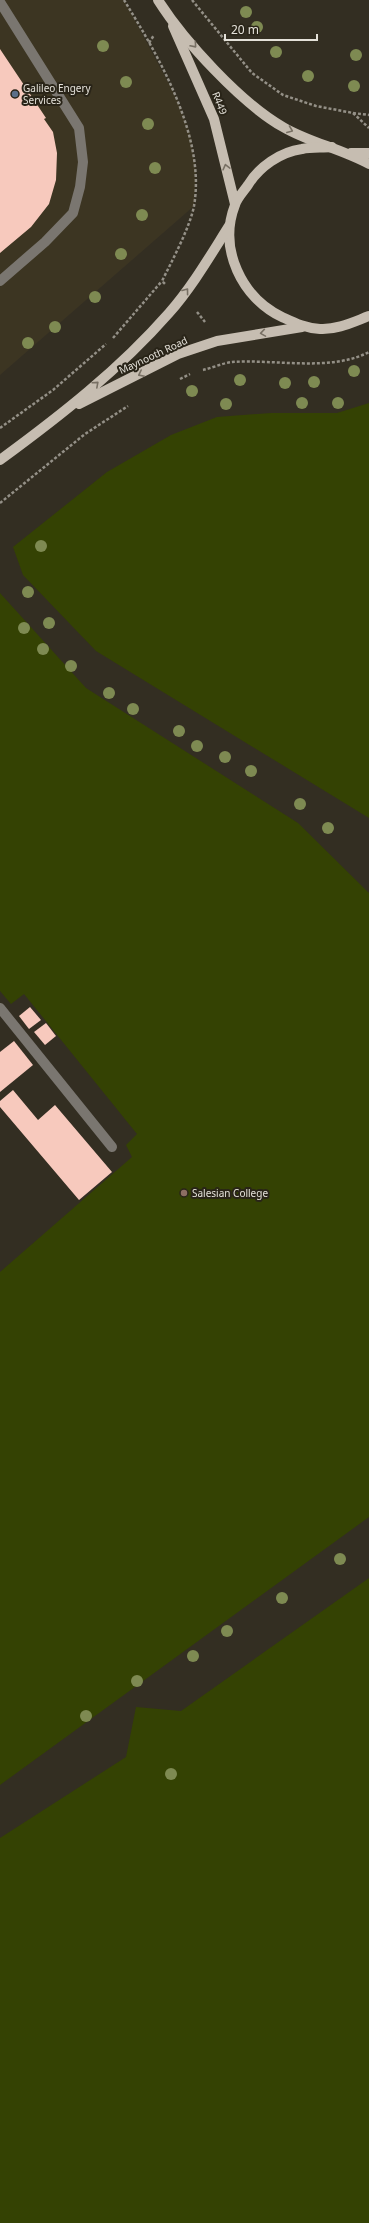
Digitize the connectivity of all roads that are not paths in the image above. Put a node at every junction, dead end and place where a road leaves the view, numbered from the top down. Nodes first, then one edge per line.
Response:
1 (158, 0) edge
2 (0, 2) edge
3 (168, 16) junction
4 (332, 147) junction
5 (349, 153) junction
6 (369, 153) edge
7 (369, 164) edge
8 (235, 204) junction
9 (229, 226) junction
10 (0, 281) edge
11 (369, 316) edge
12 (302, 327) junction
13 (67, 410) junction
14 (0, 460) edge
15 (0, 1008) edge
16 (112, 1147) dead end

1 - 3 main road, R449
2 - 10 lane
3 -> 4 main road, R449
8 -> 3 main road, R449 / R449
4 - 5 main road
4 - 8 main road
5 - 6 main road
5 - 7 main road
8 - 9 main road
9 - 12 main road
13 -> 9 main road, Maynooth Road
11 - 12 main road
12 -> 13 main road, Maynooth Road
13 - 14 main road, Maynooth Road
15 - 16 lane

